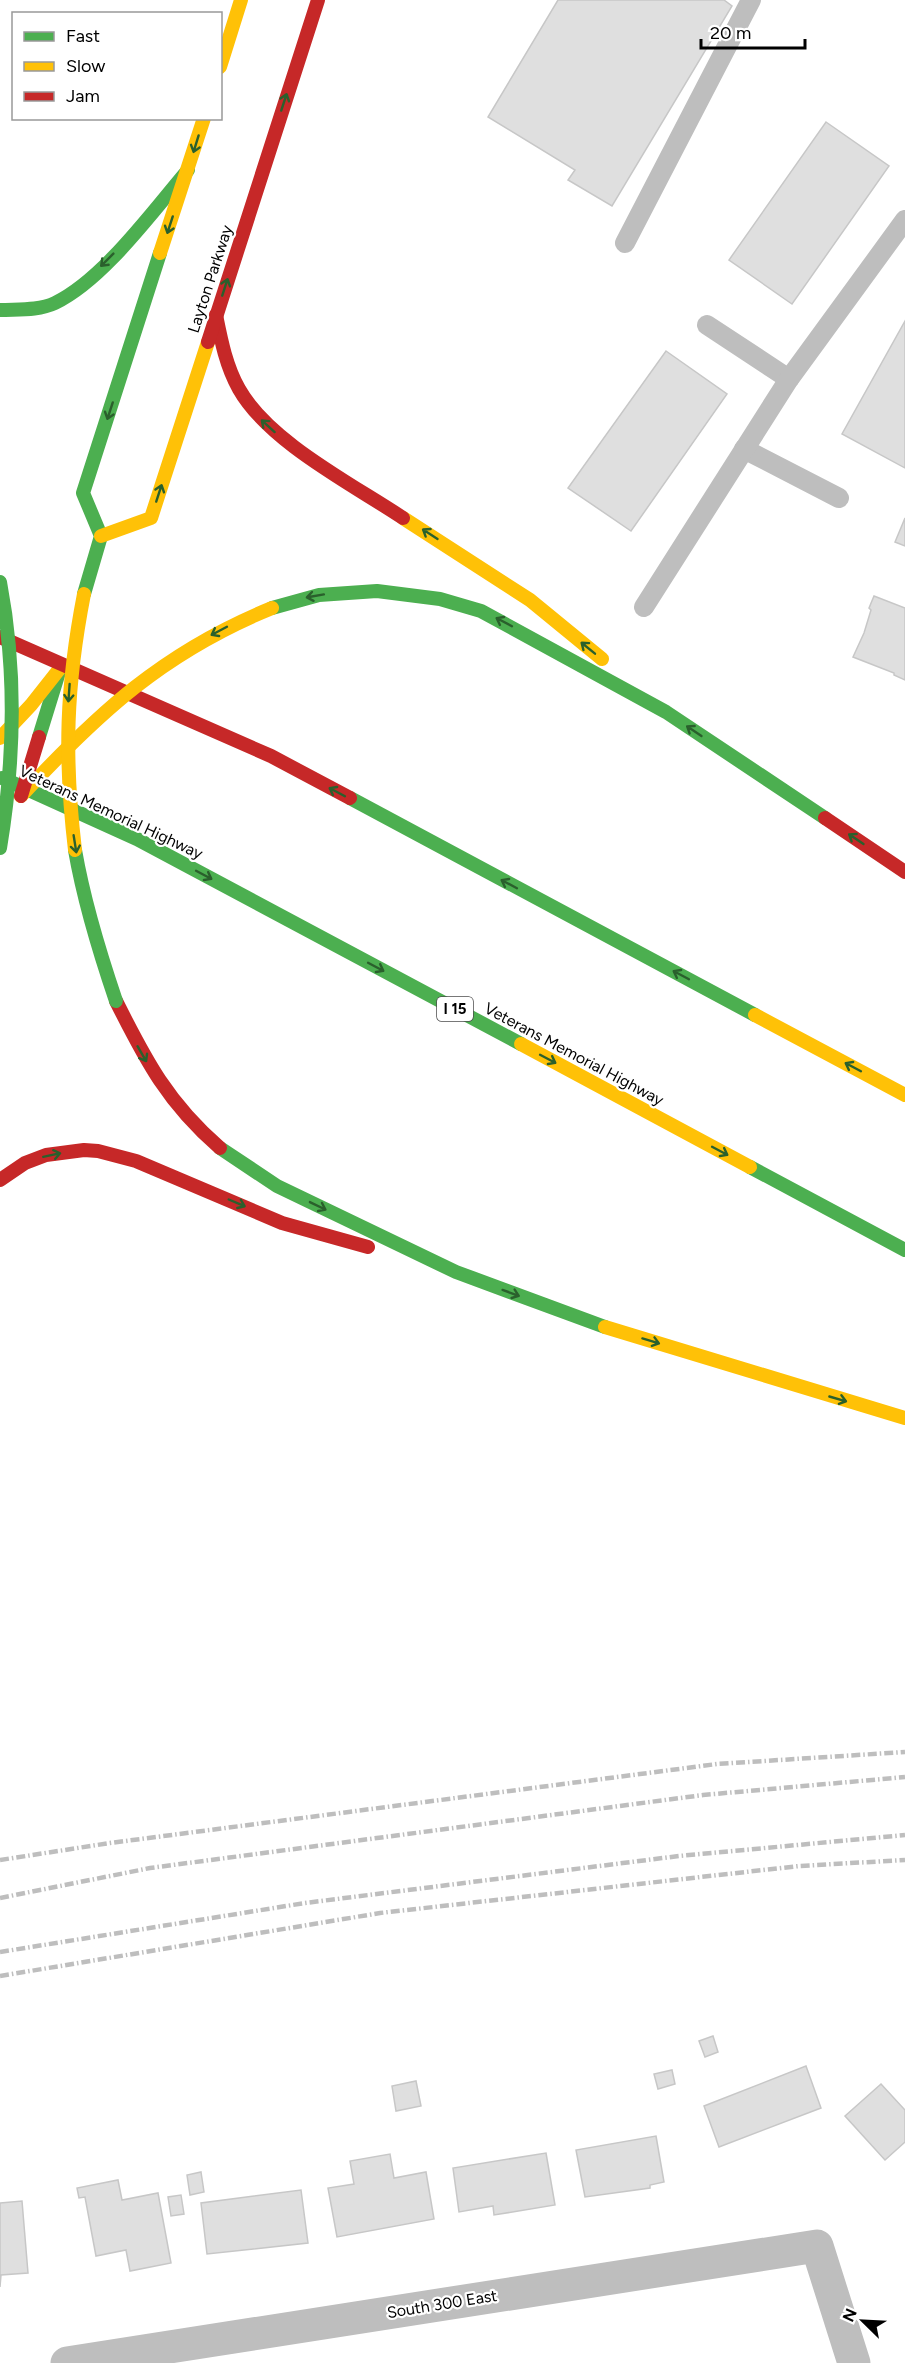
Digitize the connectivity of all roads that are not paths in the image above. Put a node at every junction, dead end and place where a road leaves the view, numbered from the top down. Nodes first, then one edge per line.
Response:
1 (241, 0) edge
2 (318, 0) edge
3 (751, 0) edge
4 (222, 61) edge
5 (203, 120) edge
6 (188, 170) junction
7 (904, 222) edge
8 (625, 243) dead end
9 (0, 310) edge
10 (216, 315) junction
11 (707, 325) dead end
12 (789, 379) junction
13 (744, 449) junction
14 (839, 498) dead end
15 (101, 536) junction
16 (0, 582) edge
17 (84, 594) junction
18 (644, 607) dead end
19 (0, 637) edge
20 (61, 667) junction
21 (666, 712) junction
22 (14, 724) junction
23 (0, 738) edge
24 (68, 744) junction
25 (0, 778) edge
26 (21, 796) junction
27 (0, 848) edge
28 (0, 865) edge
29 (905, 872) edge
30 (905, 1095) edge
31 (0, 1180) edge
32 (905, 1250) edge
33 (456, 1272) junction
34 (905, 1418) edge
35 (68, 2363) edge
36 (854, 2363) edge

1 - 4 main road
10 -> 2 main road, Layton Parkway
3 - 8 lane
5 -> 6 main road
6 -> 9 main road
6 -> 15 main road
7 - 12 lane
15 -> 10 main road, Layton Parkway
21 -> 10 main road
11 - 12 lane
12 - 13 lane
13 - 14 lane
13 - 18 lane
15 - 17 main road
16 - 22 main road, bridge
17 - 20 main road, bridge
17 -> 24 main road, bridge
30 -> 19 main road
20 - 22 main road
20 - 26 main road, bridge
21 -> 24 main road, bridge
29 -> 21 main road
22 - 23 main road
22 - 27 main road, bridge
24 - 26 main road, bridge
24 -> 33 main road, bridge
25 -> 32 main road, Veterans Memorial Highway / I 15
26 - 28 main road
31 -> 33 main road
33 -> 34 main road
35 - 36 street, South 300 East

